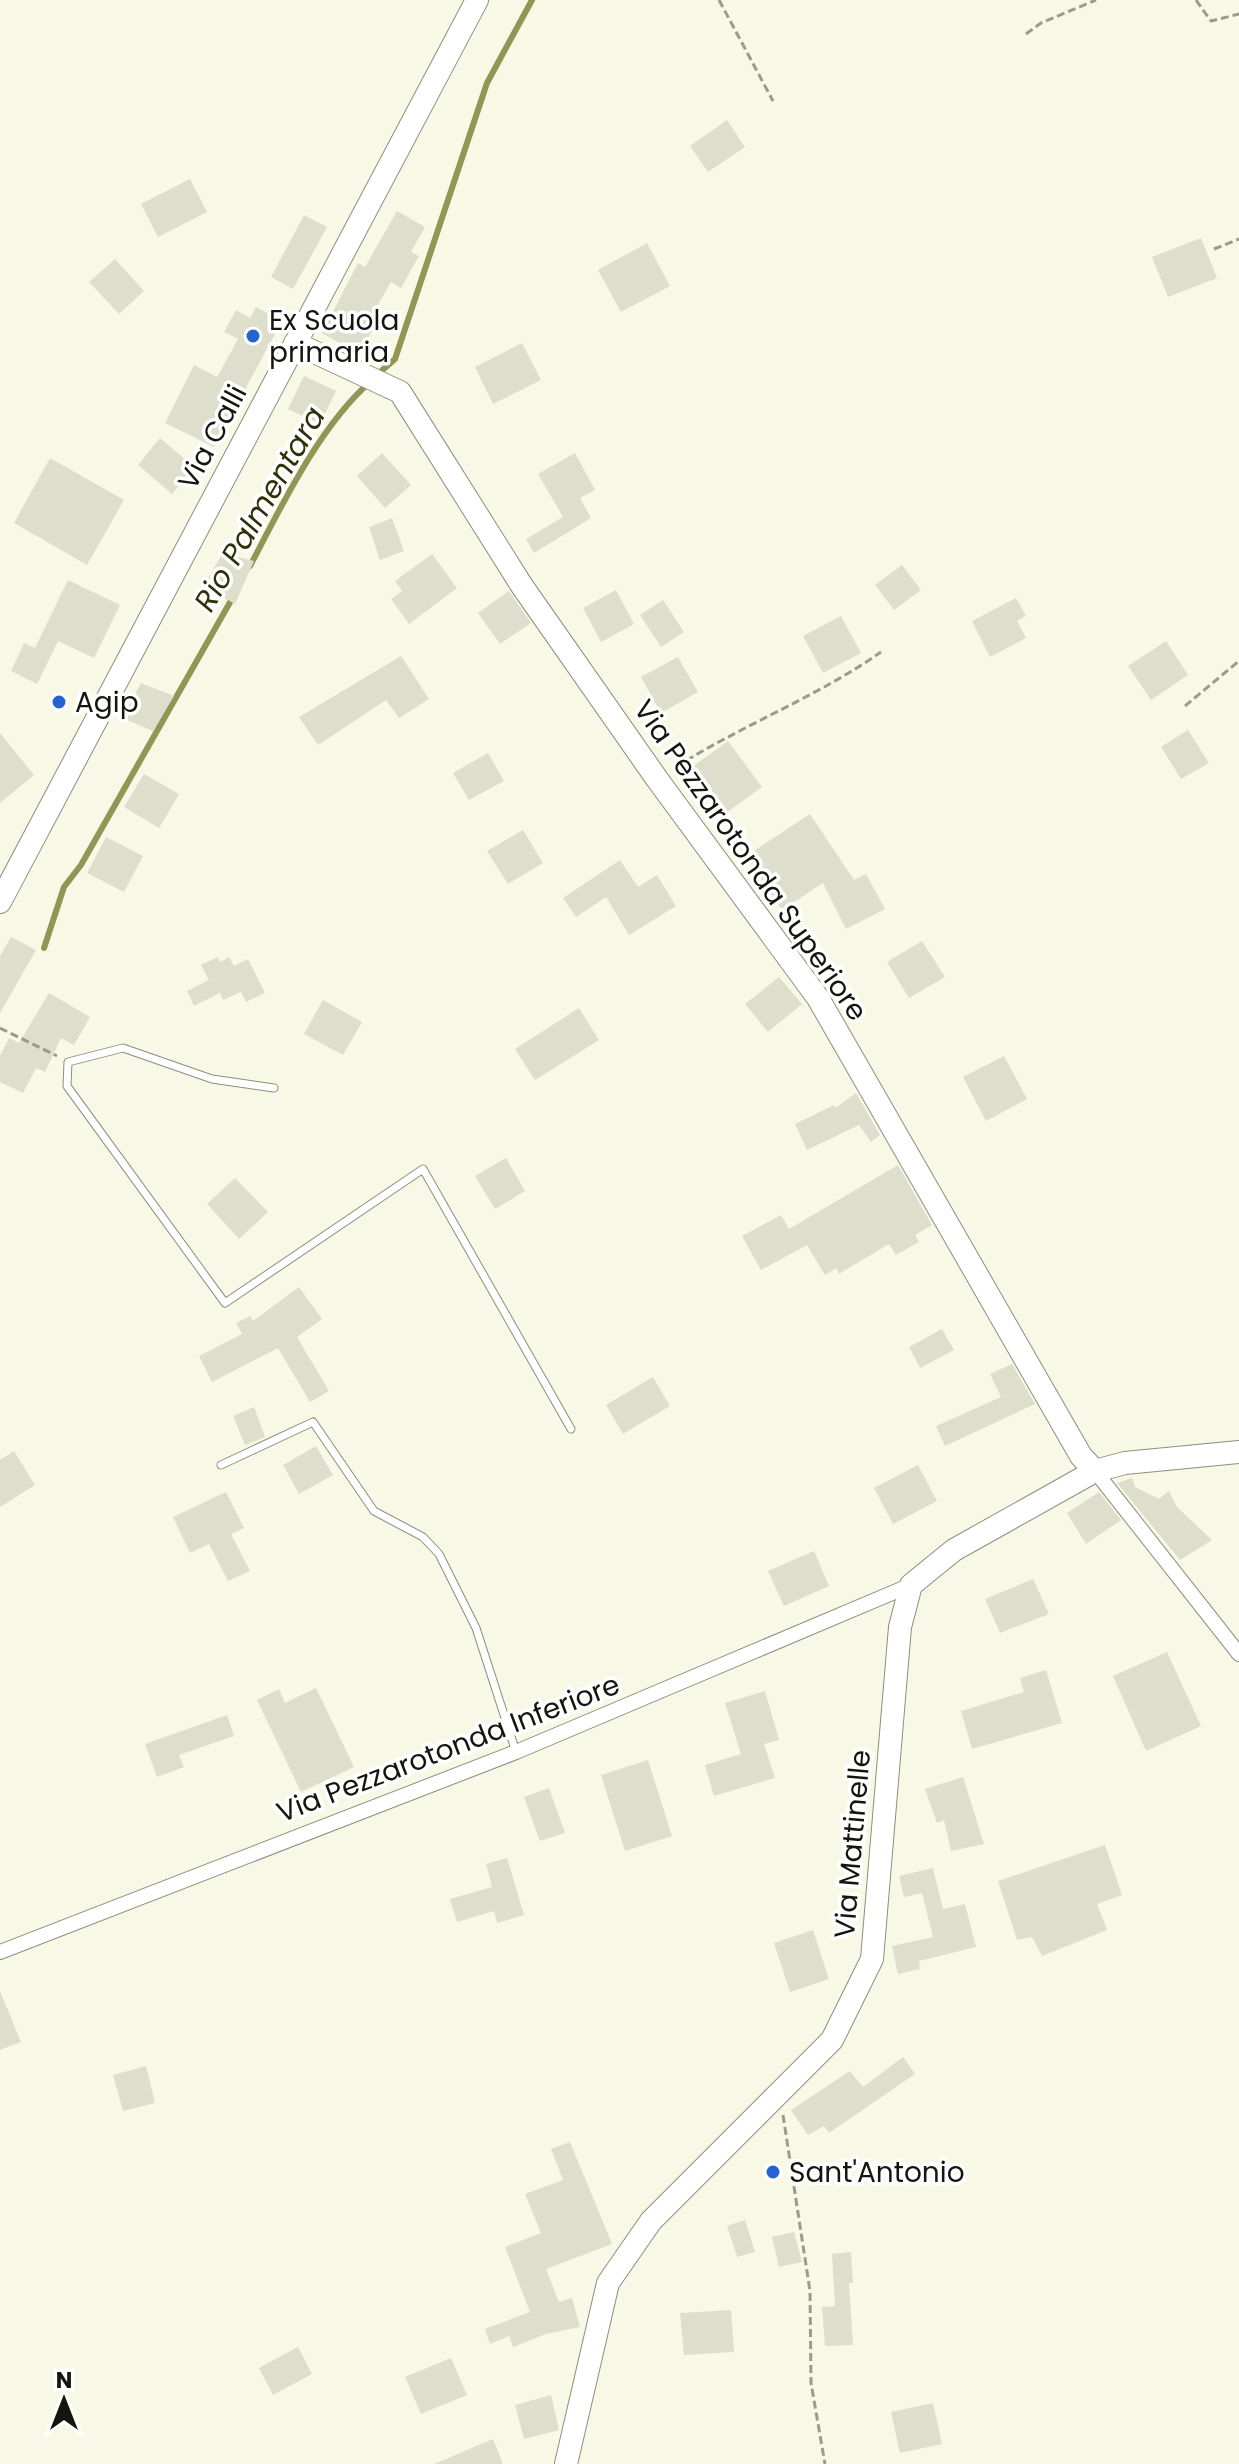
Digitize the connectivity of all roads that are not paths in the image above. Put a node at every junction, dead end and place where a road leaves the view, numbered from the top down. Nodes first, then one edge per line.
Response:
1 (477, 0) edge
2 (295, 343) junction
3 (0, 902) edge
4 (274, 1088) dead end
5 (571, 1429) dead end
6 (1239, 1452) edge
7 (221, 1465) dead end
8 (1095, 1471) junction
9 (911, 1585) junction
10 (1239, 1654) edge
11 (516, 1752) junction
12 (0, 1952) edge
13 (566, 2464) edge

1 - 2 street, Via Calli
2 - 3 street, Via Calli
2 - 8 street, Via Pezzarotonda Superiore
4 - 5 lane
6 - 8 street
7 - 11 lane
8 - 9 street
8 - 10 street
9 - 11 street, Via Pezzarotonda Inferiore
9 - 13 street, Via Mattinelle
11 - 12 street, Via Pezzarotonda Inferiore

